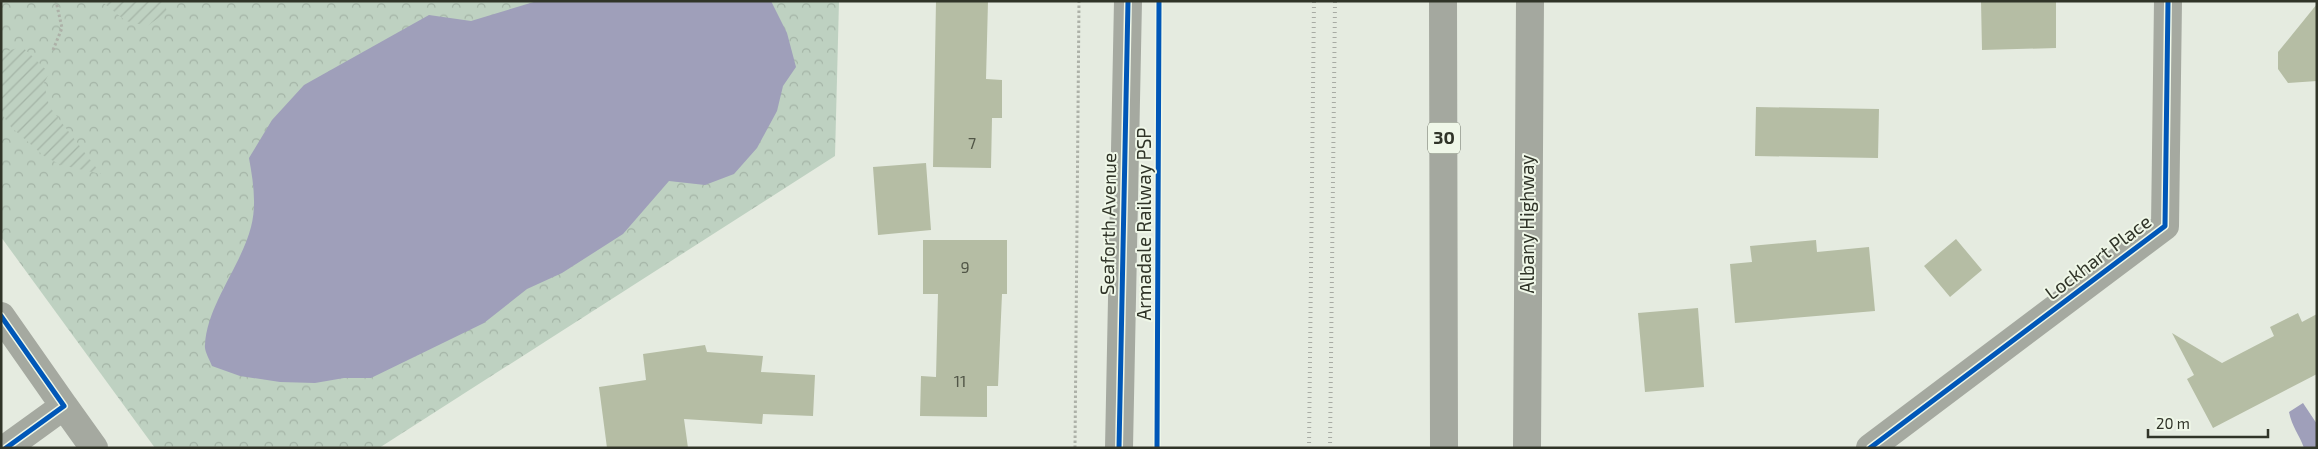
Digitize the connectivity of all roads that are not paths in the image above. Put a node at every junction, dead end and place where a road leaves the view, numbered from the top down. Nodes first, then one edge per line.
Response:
1 (1128, 1) edge
2 (1443, 1) edge
3 (1530, 1) edge
4 (2168, 1) edge
5 (1, 316) edge
6 (64, 406) junction
7 (6, 448) edge
8 (94, 448) edge
9 (1119, 448) edge
10 (1444, 448) edge
11 (1527, 448) edge
12 (1870, 448) edge

1 - 9 street, Seaforth Avenue
2 - 10 highway, 30
3 - 11 highway, Albany Highway
4 - 12 street, Lockhart Place
5 - 6 street
6 - 7 street
6 - 8 street

